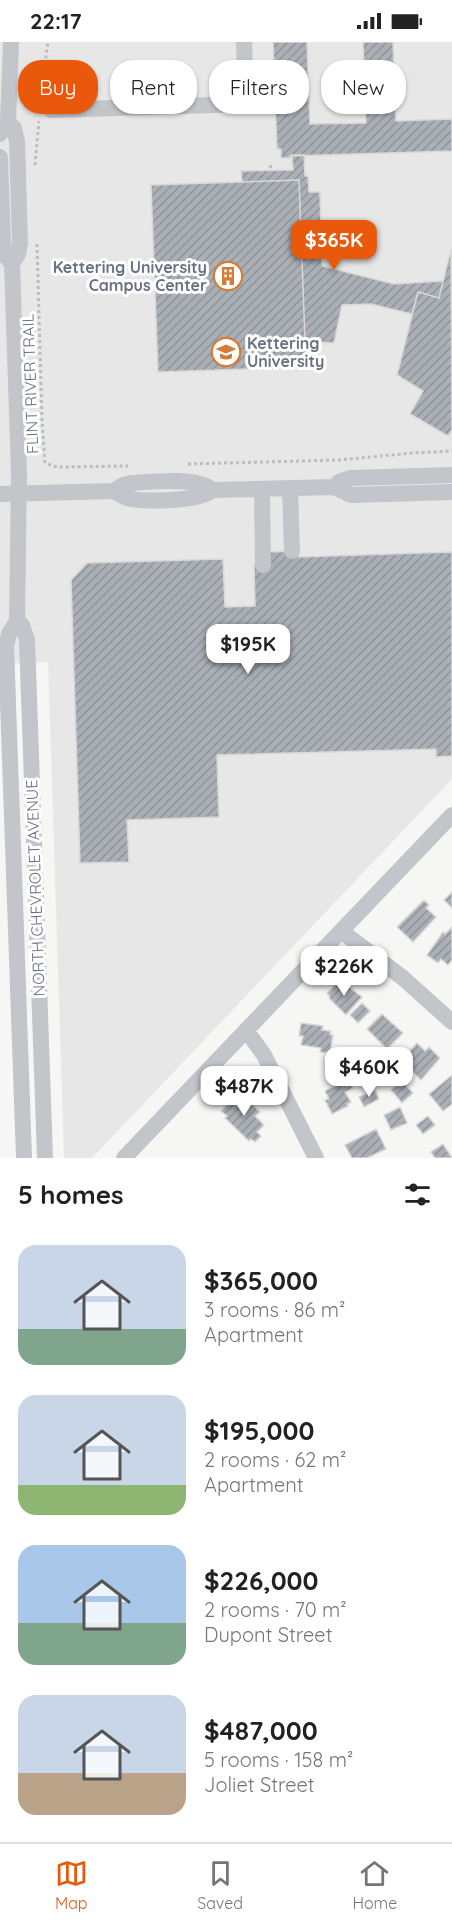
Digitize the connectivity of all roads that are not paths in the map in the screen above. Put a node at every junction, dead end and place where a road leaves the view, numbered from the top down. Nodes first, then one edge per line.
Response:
1 (11, 42) edge
2 (244, 42) edge
3 (98, 109) edge
4 (4, 128) edge
5 (0, 157) edge
6 (12, 263) junction
7 (452, 475) edge
8 (334, 487) junction
9 (290, 488) junction
10 (262, 489) junction
11 (452, 492) edge
12 (0, 494) edge
13 (19, 494) junction
14 (291, 551) dead end
15 (263, 565) dead end
16 (17, 621) junction
17 (452, 815) edge
18 (14, 891) junction
19 (35, 891) junction
20 (341, 931) junction
21 (452, 1022) edge
22 (246, 1030) junction
23 (24, 1158) edge
24 (45, 1158) edge
25 (124, 1158) edge
26 (316, 1158) edge

1 - 4 street, NORTH CHEVROLET AVENUE
2 - 3 street
4 - 6 street, NORTH CHEVROLET AVENUE
5 - 6 street, NORTH CHEVROLET AVENUE
6 - 13 street, NORTH CHEVROLET AVENUE
7 - 8 street
8 - 9 street
8 - 11 street
9 - 10 street
9 - 14 street
10 - 13 street
10 - 15 street
12 - 13 street
13 - 16 street, NORTH CHEVROLET AVENUE
16 - 18 street, NORTH CHEVROLET AVENUE
16 - 19 street, NORTH CHEVROLET AVENUE
17 - 20 street
18 - 19 street
18 - 23 street, NORTH CHEVROLET AVENUE
19 - 24 street, NORTH CHEVROLET AVENUE
20 - 21 street
20 - 22 street
22 - 25 street
22 - 26 street

